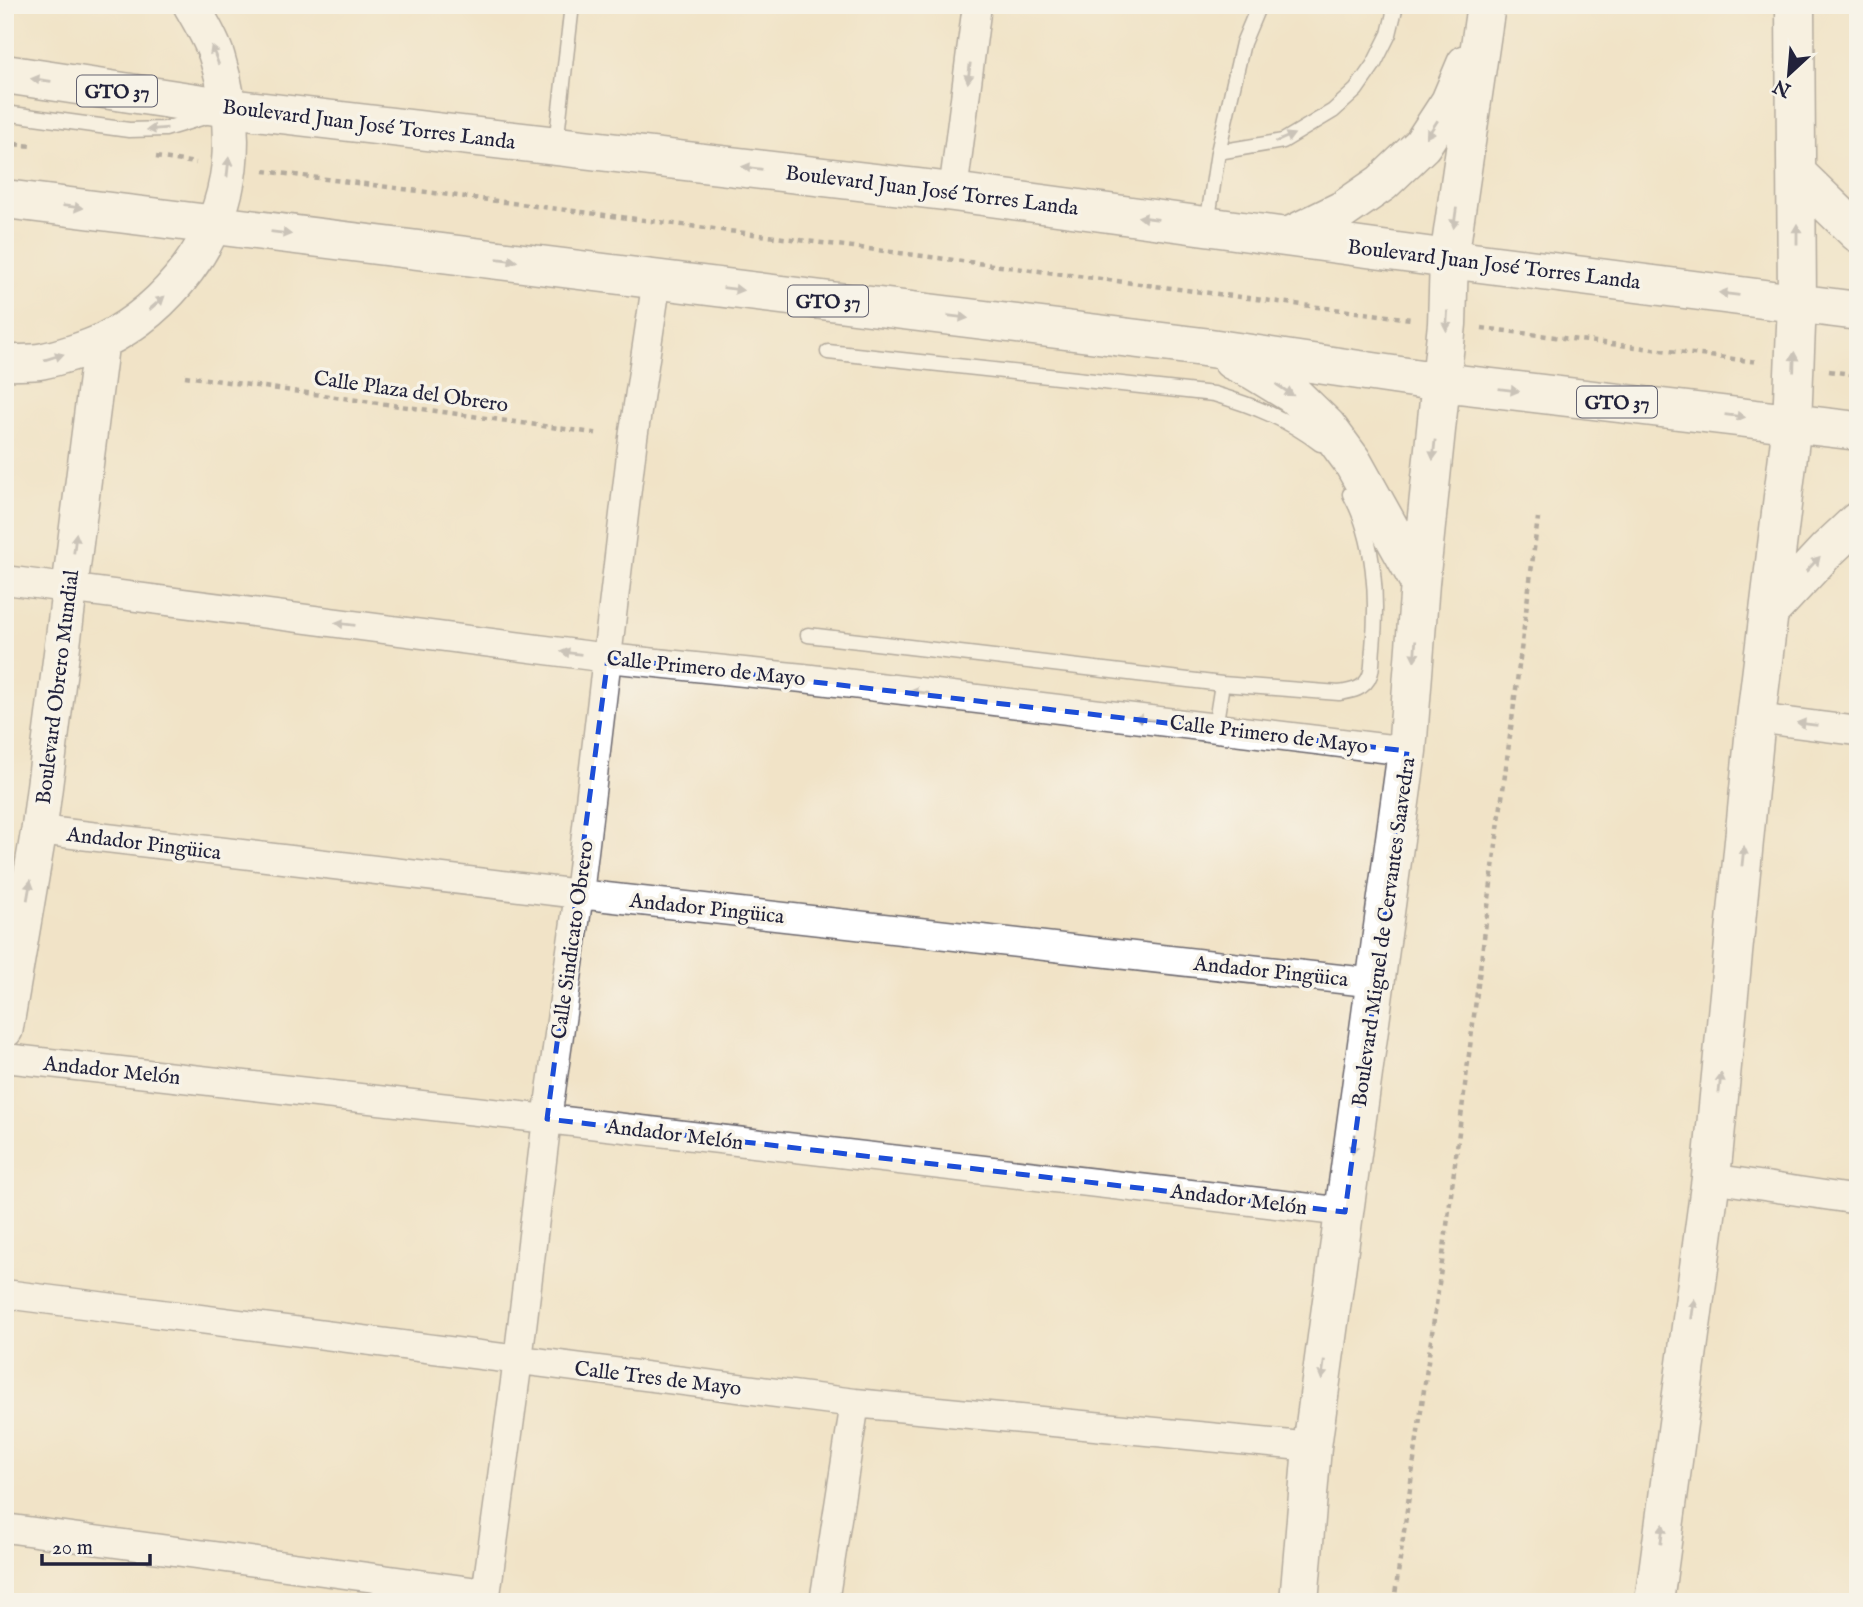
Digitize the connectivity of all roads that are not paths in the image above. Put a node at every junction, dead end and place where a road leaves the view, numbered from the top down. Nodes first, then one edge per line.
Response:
1 (572, 5) edge
2 (977, 5) edge
3 (1259, 5) edge
4 (1396, 5) edge
5 (1795, 5) edge
6 (192, 6) edge
7 (1485, 14) edge
8 (5, 75) edge
9 (229, 108) junction
10 (5, 113) edge
11 (556, 146) junction
12 (1218, 152) junction
13 (1797, 174) junction
14 (953, 192) junction
15 (5, 199) edge
16 (214, 225) junction
17 (1207, 225) junction
18 (1858, 233) edge
19 (1288, 237) junction
20 (1449, 260) junction
21 (657, 279) junction
22 (1797, 302) junction
23 (1858, 311) edge
24 (101, 342) junction
25 (1203, 347) junction
26 (828, 352) dead end
27 (5, 363) edge
28 (1441, 382) junction
29 (1793, 423) junction
30 (1858, 431) edge
31 (1328, 457) dead end
32 (1342, 480) dead end
33 (1858, 521) edge
34 (5, 580) edge
35 (1420, 583) junction
36 (69, 588) junction
37 (1771, 610) junction
38 (807, 635) dead end
39 (608, 658) junction
40 (1222, 684) junction
41 (1756, 718) junction
42 (1215, 728) junction
43 (1858, 731) edge
44 (1407, 751) junction
45 (39, 830) junction
46 (579, 894) junction
47 (1376, 983) junction
48 (5, 1030) edge
49 (5, 1058) edge
50 (547, 1119) junction
51 (1711, 1178) junction
52 (1858, 1200) edge
53 (1345, 1212) junction
54 (5, 1294) edge
55 (518, 1360) junction
56 (855, 1403) junction
57 (1312, 1447) junction
58 (5, 1528) edge
59 (485, 1597) edge
60 (824, 1602) edge
61 (1299, 1602) edge
62 (1654, 1602) edge

1 - 11 lane
2 -> 14 street
3 - 12 lane
12 -> 4 lane
5 - 13 main road
9 -> 6 street
7 -> 19 main road
7 -> 20 main road, Boulevard Miguel de Cervantes Saavedra
9 -> 8 main road, Boulevard Juan José Torres Landa / GTO 37
9 -> 10 lane
9 - 11 main road, Boulevard Juan José Torres Landa / GTO 37
9 - 16 street
14 -> 11 main road, Boulevard Juan José Torres Landa / GTO 37
12 - 17 lane
13 - 18 main road
22 -> 13 main road
17 -> 14 main road, Boulevard Juan José Torres Landa / GTO 37
15 -> 16 main road, GTO 37
16 -> 21 main road, GTO 37
24 -> 16 street
17 - 19 main road, Boulevard Juan José Torres Landa / GTO 37
19 - 20 main road, Boulevard Juan José Torres Landa / GTO 37
22 -> 20 main road, Boulevard Juan José Torres Landa / GTO 37
20 -> 28 main road, Boulevard Miguel de Cervantes Saavedra
21 -> 25 main road, GTO 37
21 - 39 street, Calle Sindicato Obrero
22 - 23 main road, Boulevard Juan José Torres Landa / GTO 37
29 -> 22 main road
27 -> 24 street
36 -> 24 street, Boulevard Obrero Mundial
25 - 28 main road, GTO 37
25 -> 35 main road
26 - 31 lane
28 -> 29 main road, GTO 37
28 -> 35 main road, Boulevard Miguel de Cervantes Saavedra
29 - 30 main road, GTO 37
29 - 37 main road
32 - 40 lane
37 -> 33 main road
34 - 36 street, Calle Primero de Mayo
35 -> 44 main road, Boulevard Miguel de Cervantes Saavedra
39 -> 36 street, Calle Primero de Mayo
36 - 45 street, Boulevard Obrero Mundial
37 - 41 main road
38 - 40 lane
42 -> 39 street, Calle Primero de Mayo
39 - 46 street, Calle Sindicato Obrero
40 - 42 lane
43 -> 41 street
51 -> 41 main road
42 - 44 street, Calle Primero de Mayo
44 - 47 main road, Boulevard Miguel de Cervantes Saavedra
45 - 46 street, Andador Pingüica
48 -> 45 street, Boulevard Obrero Mundial
46 - 47 street, Andador Pingüica
46 - 50 street, Calle Sindicato Obrero
47 -> 53 main road, Boulevard Miguel de Cervantes Saavedra
49 - 50 street, Andador Melón
50 - 53 street, Andador Melón
50 - 55 street, Calle Sindicato Obrero
51 - 52 street
62 -> 51 main road
53 -> 57 main road, Boulevard Miguel de Cervantes Saavedra
54 - 55 street, Calle Tres de Mayo
55 - 56 street, Calle Tres de Mayo
55 - 59 street, Calle Sindicato Obrero
56 - 57 street, Calle Tres de Mayo
56 - 60 street
57 - 61 main road, Boulevard Miguel de Cervantes Saavedra
58 - 59 street

